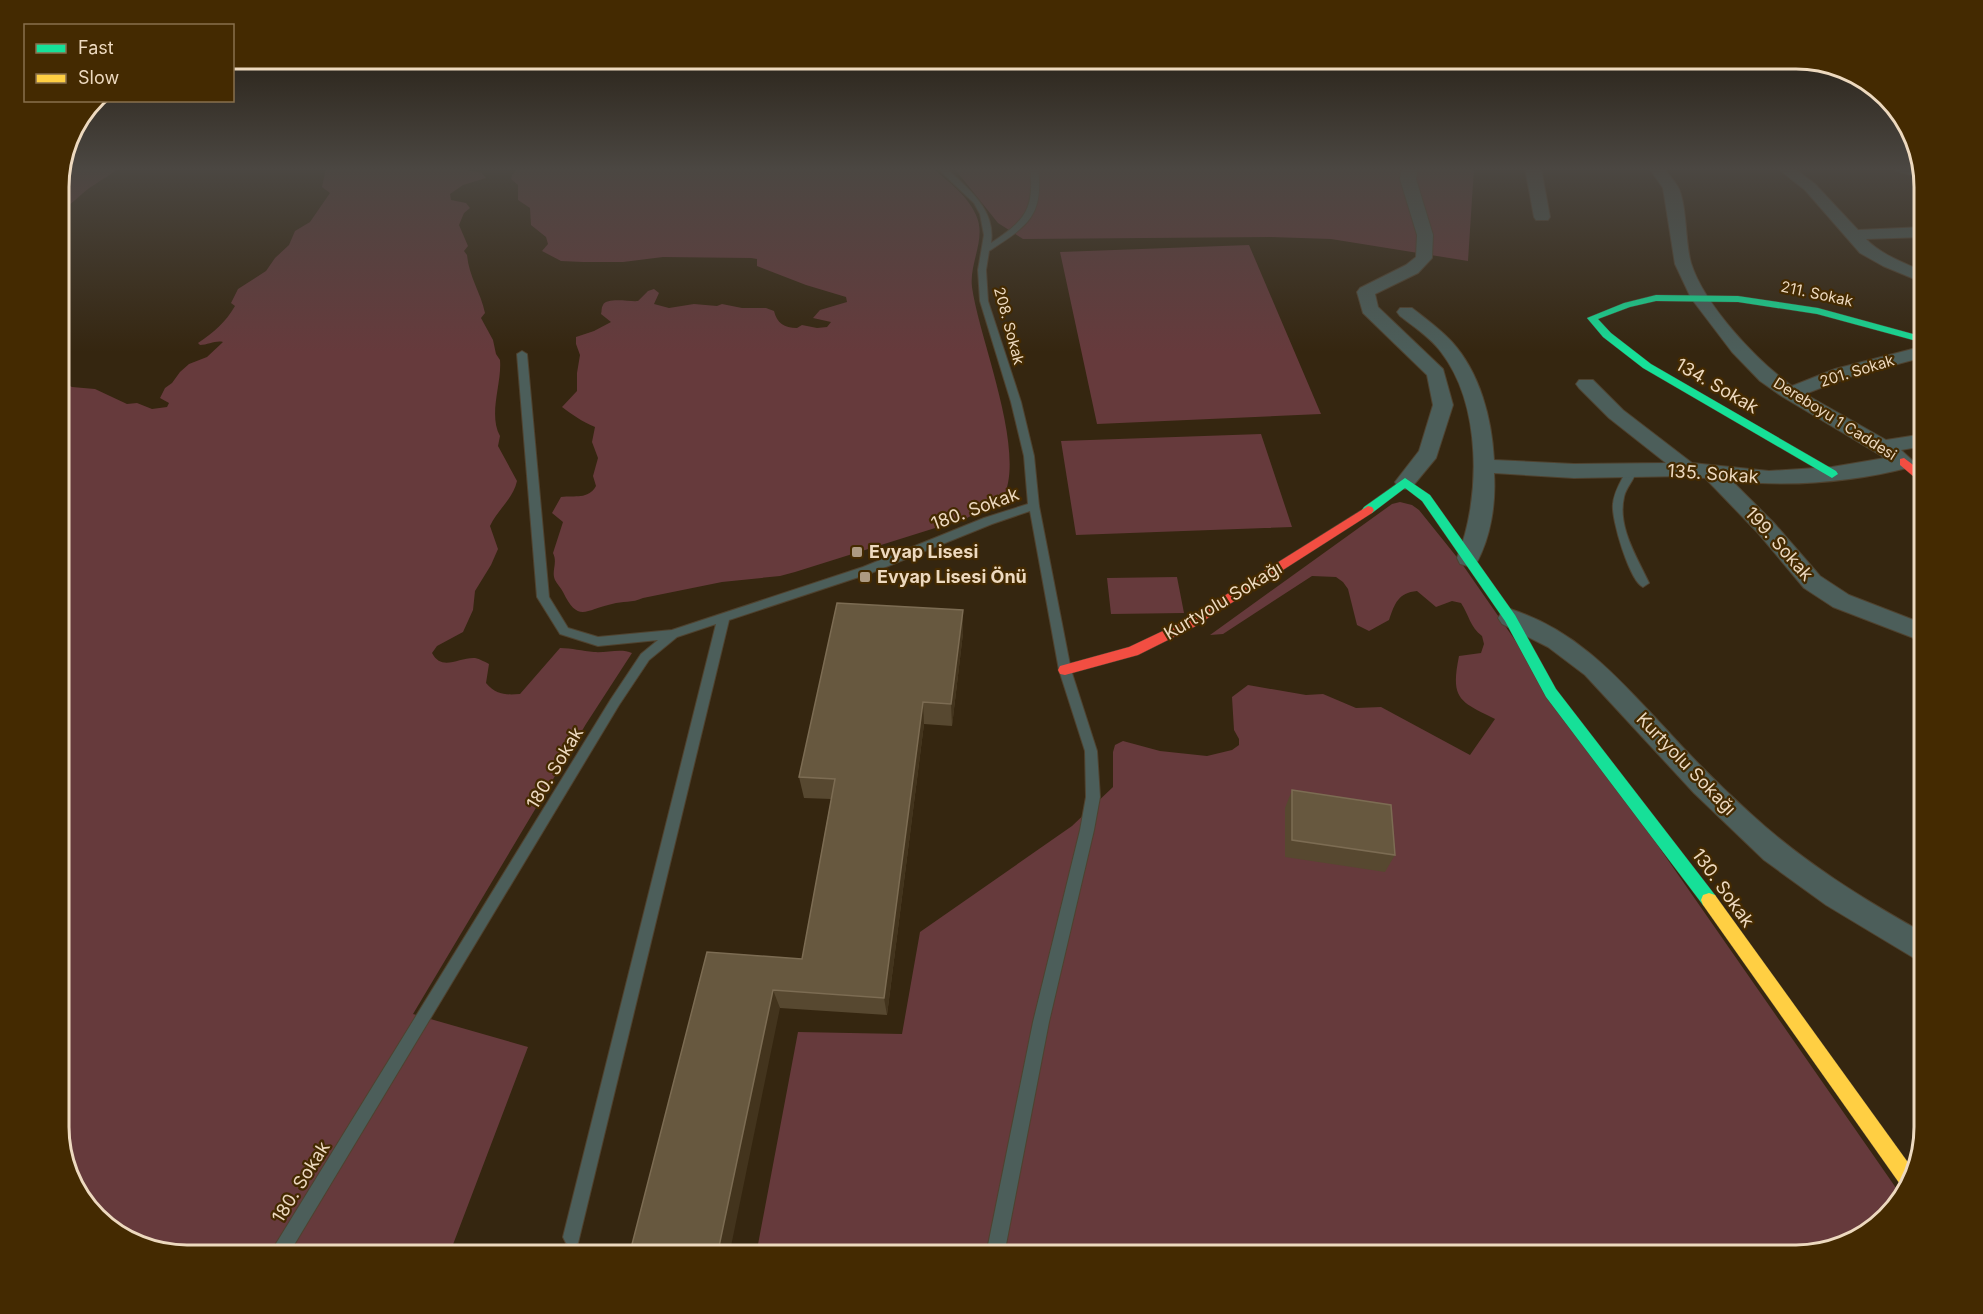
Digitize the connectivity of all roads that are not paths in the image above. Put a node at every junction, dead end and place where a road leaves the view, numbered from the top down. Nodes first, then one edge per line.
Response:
1 (987, 229) edge
2 (1016, 229) edge
3 (1423, 229) edge
4 (1678, 229) edge
5 (1850, 229) edge
6 (1914, 232) edge
7 (1854, 234) junction
8 (986, 250) junction
9 (1914, 273) edge
10 (1700, 298) junction
11 (1406, 312) dead end
12 (1592, 318) joint
13 (1914, 337) edge
14 (522, 354) dead end
15 (1914, 354) edge
16 (1586, 384) dead end
17 (1790, 393) junction
18 (1914, 442) edge
19 (1883, 447) junction
20 (1904, 462) junction
21 (1485, 466) junction
22 (1698, 470) junction
23 (1914, 470) edge
24 (1631, 471) junction
25 (1832, 474) junction
26 (1405, 482) junction
27 (1034, 506) junction
28 (1468, 558) junction
29 (1643, 583) dead end
30 (724, 617) junction
31 (1510, 618) junction
32 (1914, 629) edge
33 (673, 634) junction
34 (1065, 670) junction
35 (1914, 943) edge
36 (1904, 1173) edge
37 (572, 1237) dead end
38 (285, 1245) edge
39 (997, 1245) edge

1 - 8 lane, 208. Sokak
2 - 8 lane
3 - 26 street
4 - 10 street, Dereboyu 1 Caddesi
5 - 7 street
6 - 7 street
7 - 9 street
8 - 27 lane, 208. Sokak
10 - 12 street, 211. Sokak
10 - 13 street, 211. Sokak
10 - 17 street, Dereboyu 1 Caddesi
11 - 21 street
12 - 25 street, 134. Sokak
14 - 33 lane
15 - 17 street, 201. Sokak
16 - 22 street, 199. Sokak
17 - 19 street, Dereboyu 1 Caddesi
18 - 19 street
19 - 20 street, Dereboyu 1 Caddesi
20 - 23 street, Dereboyu 1 Caddesi
20 - 25 street, 135. Sokak
21 - 24 street, 135. Sokak
21 - 28 street
22 - 24 street, 135. Sokak
22 - 25 street, 135. Sokak
22 - 32 street, 199. Sokak
24 - 29 lane
26 - 28 street
26 - 34 street, Kurtyolu Sokağı
27 - 30 lane, 180. Sokak
27 - 34 lane, 208. Sokak
28 - 31 street
30 - 33 lane, 180. Sokak
30 - 37 lane
31 - 35 street, Kurtyolu Sokağı
31 - 36 street, 130. Sokak
33 - 38 lane, 180. Sokak
34 - 39 lane, 208. Sokak

